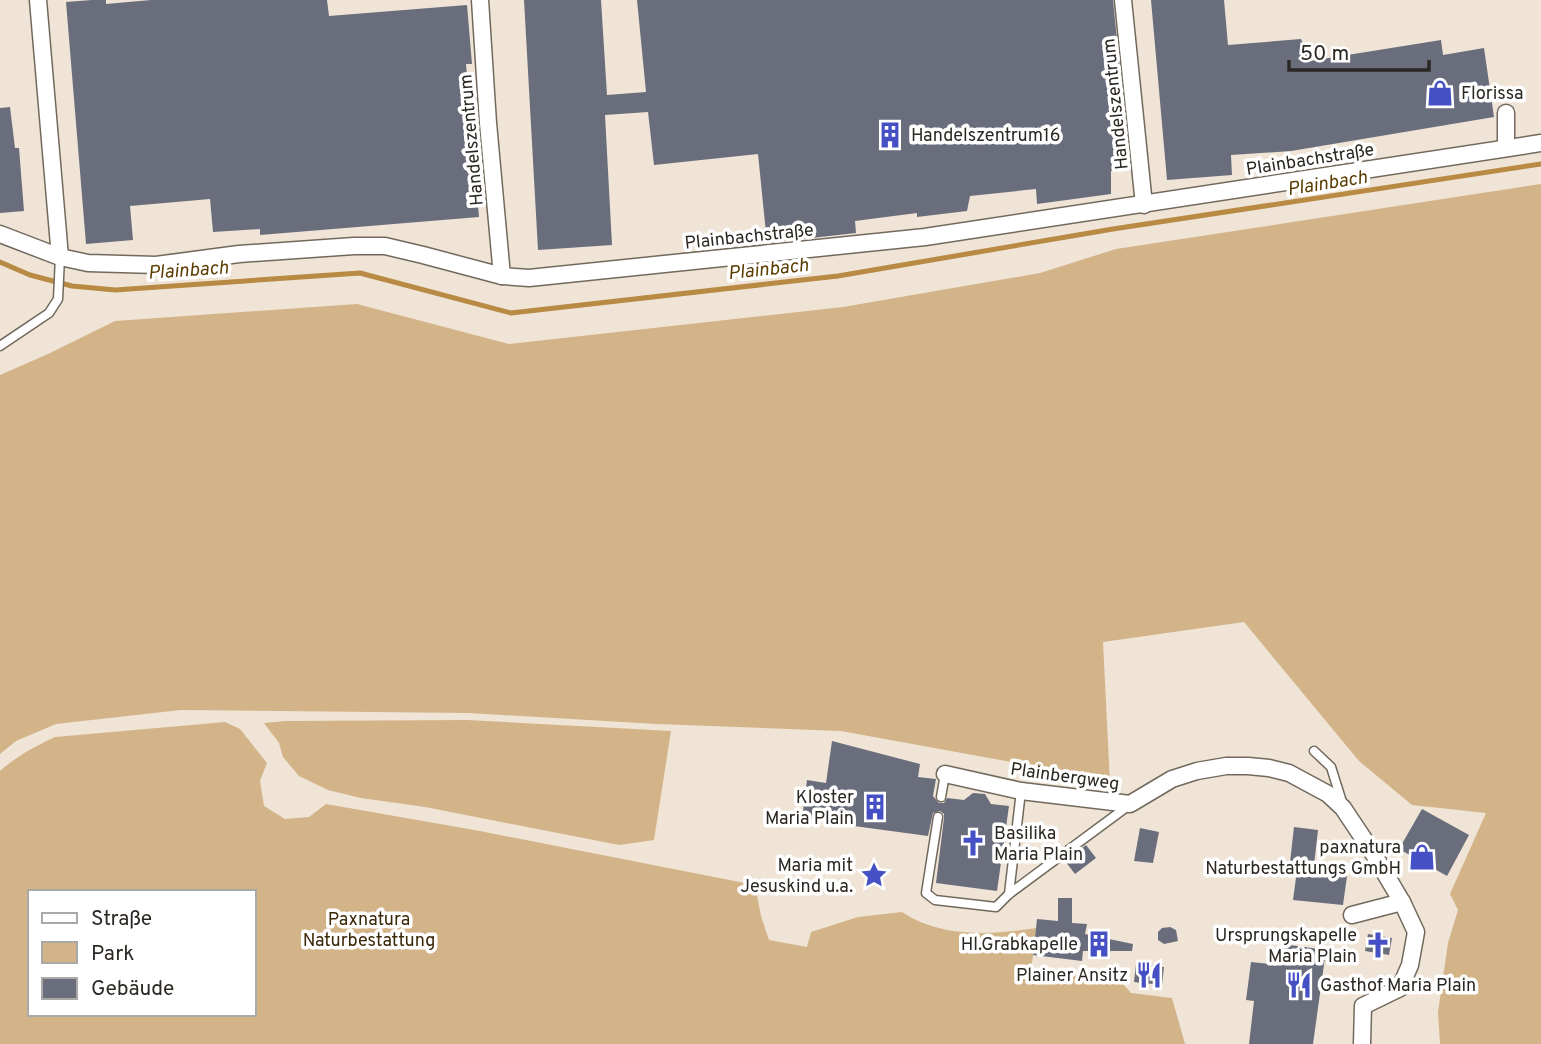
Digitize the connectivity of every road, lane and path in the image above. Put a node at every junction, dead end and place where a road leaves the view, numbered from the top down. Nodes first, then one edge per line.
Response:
1 (38, 0) edge
2 (480, 0) edge
3 (1124, 0) edge
4 (1506, 113) dead end
5 (1541, 143) edge
6 (1506, 148) junction
7 (1144, 205) junction
8 (0, 234) edge
9 (60, 262) junction
10 (502, 276) junction
11 (0, 346) edge
12 (1314, 751) dead end
13 (945, 774) joint
14 (1021, 791) junction
15 (941, 797) dead end
16 (1130, 804) junction
17 (1343, 808) junction
18 (938, 817) dead end
19 (1009, 894) junction
20 (1402, 902) junction
21 (1352, 915) dead end
22 (1362, 1044) edge

1 - 9 street
2 - 10 street, Handelszentrum
3 - 7 street, Handelszentrum
4 - 6 street
5 - 6 street, Plainbachstraße
6 - 7 street, Plainbachstraße
7 - 10 street, Plainbachstraße
8 - 9 street, Plainbachstraße
9 - 10 street, Plainbachstraße
9 - 11 lane
12 - 17 lane
13 - 14 street, Plainbergweg
13 - 15 lane
14 - 16 street, Plainbergweg
14 - 19 lane
16 - 17 street, Plainbergweg
16 - 19 lane
17 - 20 street, Plainbergweg
18 - 19 lane
20 - 21 street
20 - 22 street, Plainbergweg

